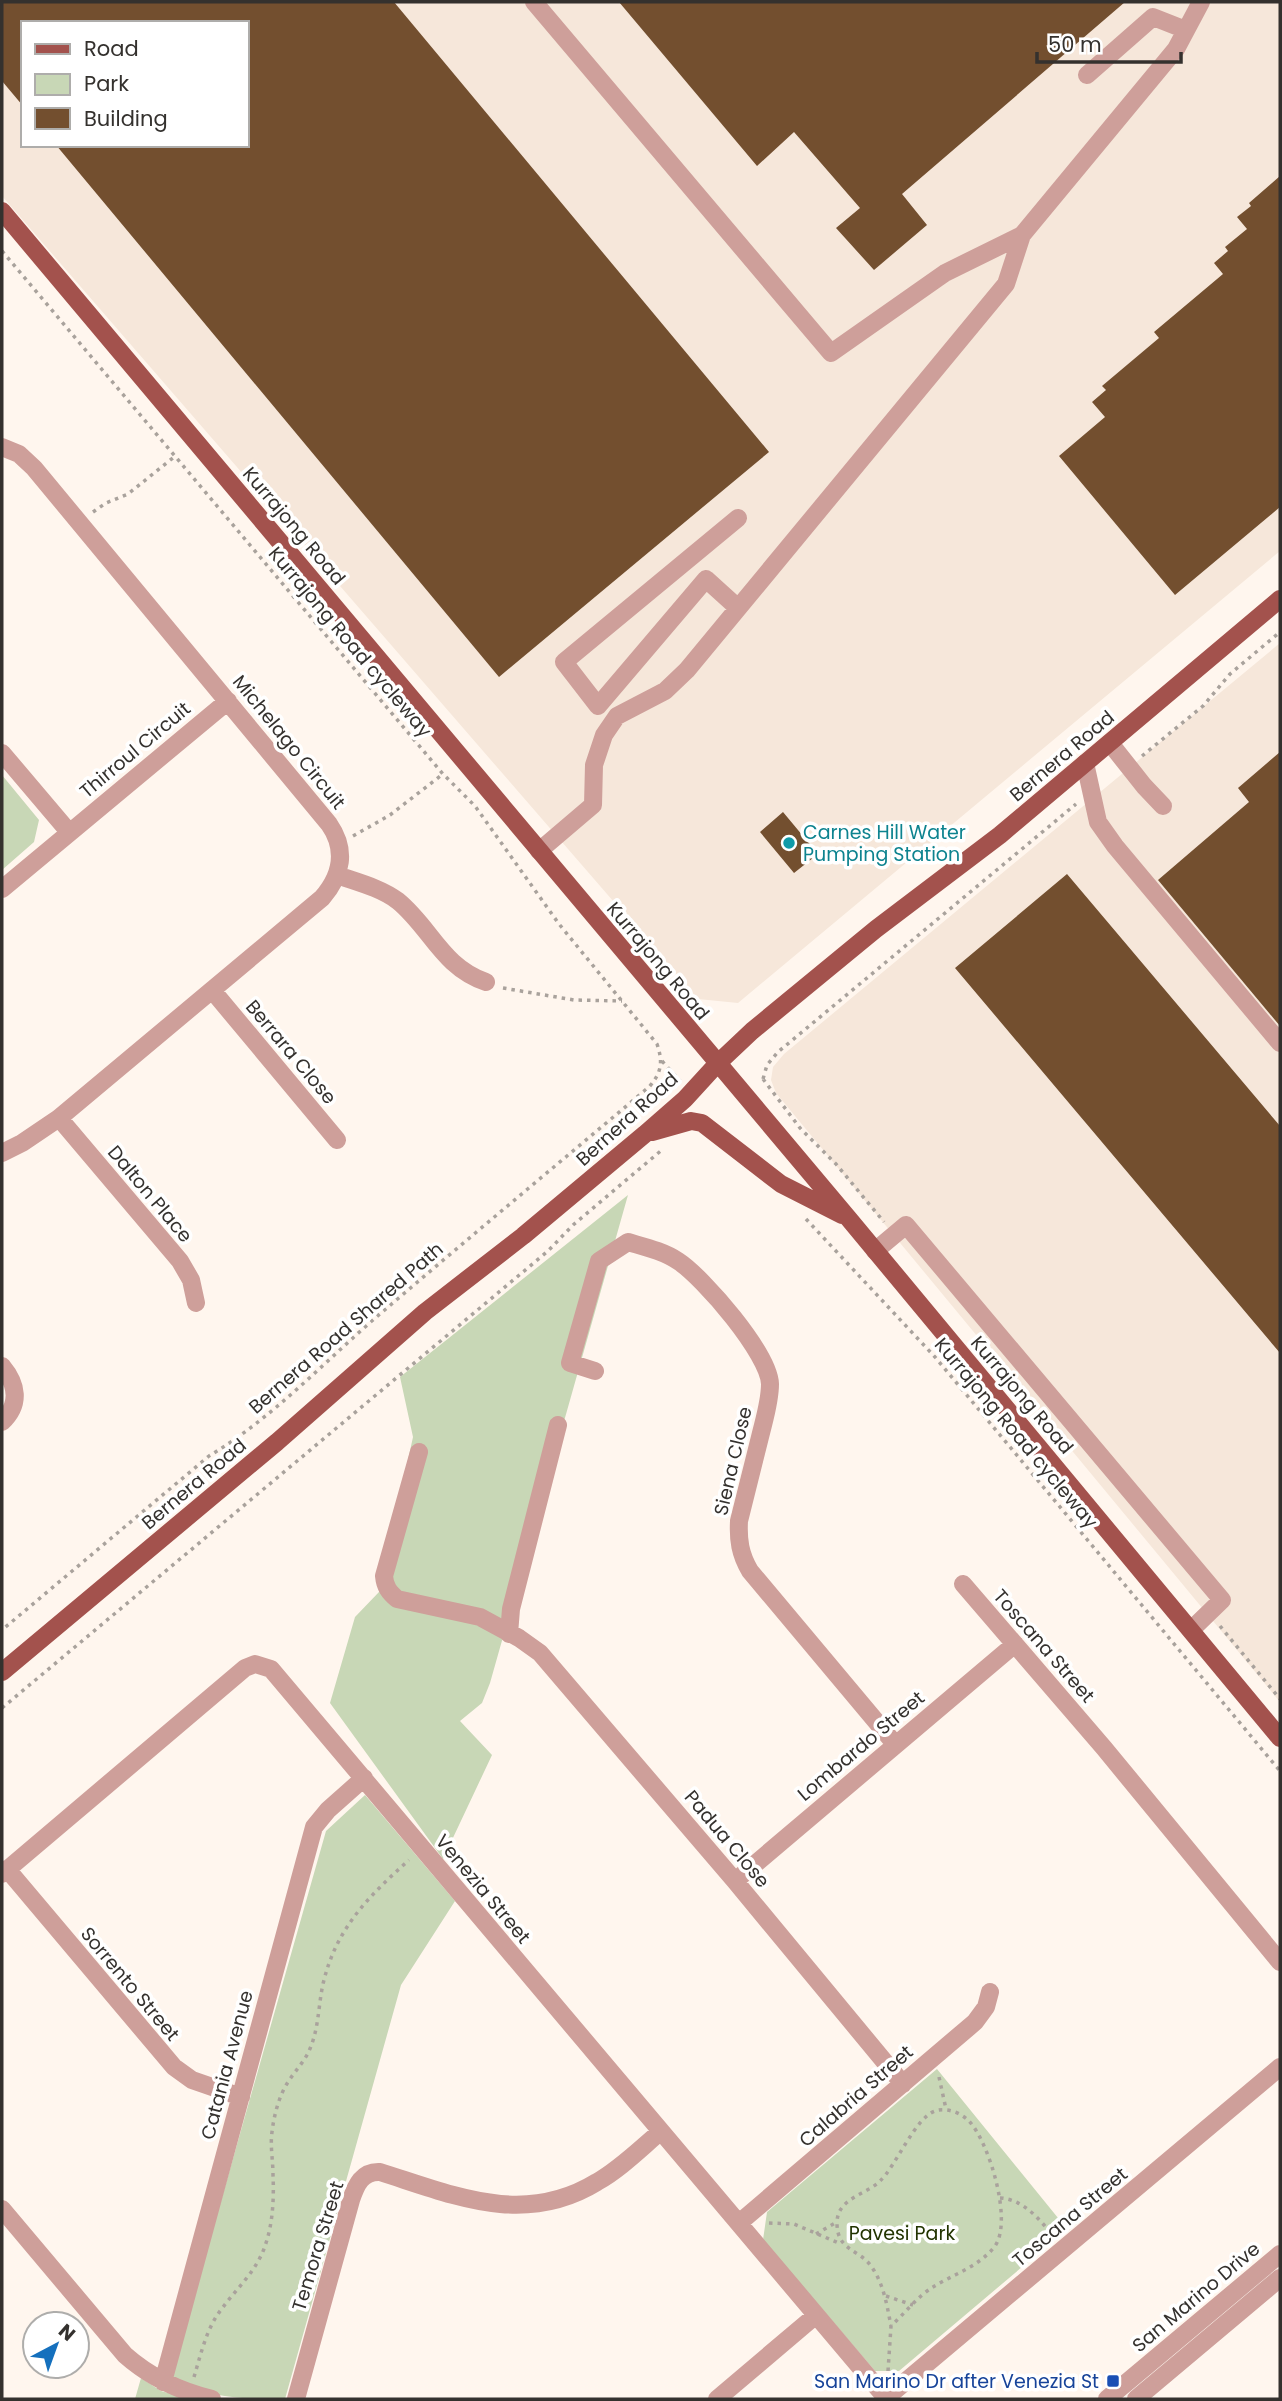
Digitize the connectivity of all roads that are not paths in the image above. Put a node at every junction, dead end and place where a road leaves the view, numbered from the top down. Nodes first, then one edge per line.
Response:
1 (534, 2) edge
2 (1201, 2) edge
3 (1186, 30) junction
4 (1087, 75) dead end
5 (2, 211) edge
6 (1022, 235) junction
7 (2, 447) edge
8 (738, 518) dead end
9 (1280, 599) edge
10 (738, 608) junction
11 (228, 701) junction
12 (1110, 743) junction
13 (2, 753) edge
14 (1084, 763) junction
15 (1163, 806) dead end
16 (69, 832) junction
17 (539, 851) junction
18 (337, 875) junction
19 (2, 889) edge
20 (486, 982) road end
21 (212, 990) junction
22 (1280, 1042) edge
23 (717, 1064) junction
24 (60, 1118) junction
25 (645, 1134) junction
26 (337, 1140) dead end
27 (2, 1153) edge
28 (849, 1219) junction
29 (875, 1251) junction
30 (196, 1303) dead end
31 (2, 1366) edge
32 (596, 1371) dead end
33 (2, 1422) edge
34 (558, 1425) dead end
35 (419, 1452) dead end
36 (963, 1584) dead end
37 (1191, 1630) junction
38 (509, 1634) junction
39 (1015, 1644) junction
40 (2, 1672) edge
41 (1280, 1738) edge
42 (895, 1744) junction
43 (364, 1778) junction
44 (4, 1871) edge
45 (735, 1881) junction
46 (1280, 1962) edge
47 (990, 1992) dead end
48 (1280, 2067) edge
49 (903, 2084) junction
50 (240, 2097) junction
51 (660, 2132) junction
52 (2, 2209) edge
53 (739, 2223) junction
54 (1280, 2254) edge
55 (1280, 2278) edge
56 (815, 2316) junction
57 (163, 2382) junction
58 (212, 2399) edge
59 (296, 2399) edge
60 (718, 2399) edge
61 (886, 2399) edge
62 (1107, 2399) edge
63 (1136, 2399) edge

1 - 6 street
2 - 3 street
3 - 4 street
3 - 6 street
5 - 17 main road, Kurrajong Road
6 - 10 street
7 - 11 street, Michelago Circuit
8 - 10 street
9 - 12 main road, Bernera Road
10 - 17 street
11 - 16 street, Thirroul Circuit
11 - 18 street, Michelago Circuit
12 - 14 main road, Bernera Road
12 - 15 street
13 - 16 street
14 - 22 street
14 - 23 main road, Bernera Road
16 - 19 street, Thirroul Circuit
17 - 23 main road, Kurrajong Road
18 - 20 street
18 - 21 street
21 - 24 street
21 - 26 street, Berrara Close
23 - 25 main road, Bernera Road
23 - 28 main road, Kurrajong Road
24 - 27 street
24 - 30 street, Dalton Place
25 - 28 main road
25 - 40 main road, Bernera Road
28 - 29 main road, Kurrajong Road
29 - 37 main road, Kurrajong Road
29 - 37 street
31 - 33 street
32 - 42 street, Siena Close
34 - 38 street
35 - 38 street, Padua Close
36 - 39 street, Toscana Street
37 - 41 main road, Kurrajong Road
38 - 45 street, Padua Close
39 - 42 street, Lombardo Street
39 - 46 street, Toscana Street
42 - 45 street, Lombardo Street
43 - 44 street, Venezia Street
43 - 50 street, Catania Avenue
43 - 51 street, Venezia Street
44 - 50 street, Sorrento Street
45 - 49 street, Padua Close
47 - 49 street, Calabria Street
48 - 61 street, Toscana Street
49 - 53 street, Calabria Street
50 - 57 street, Catania Avenue
51 - 53 street, Venezia Street
51 - 59 street, Temora Street
52 - 57 street
53 - 56 street, Venezia Street
54 - 62 street, San Marino Drive
55 - 63 street, San Marino Drive
56 - 60 street
56 - 61 street, Venezia Street
57 - 58 street

